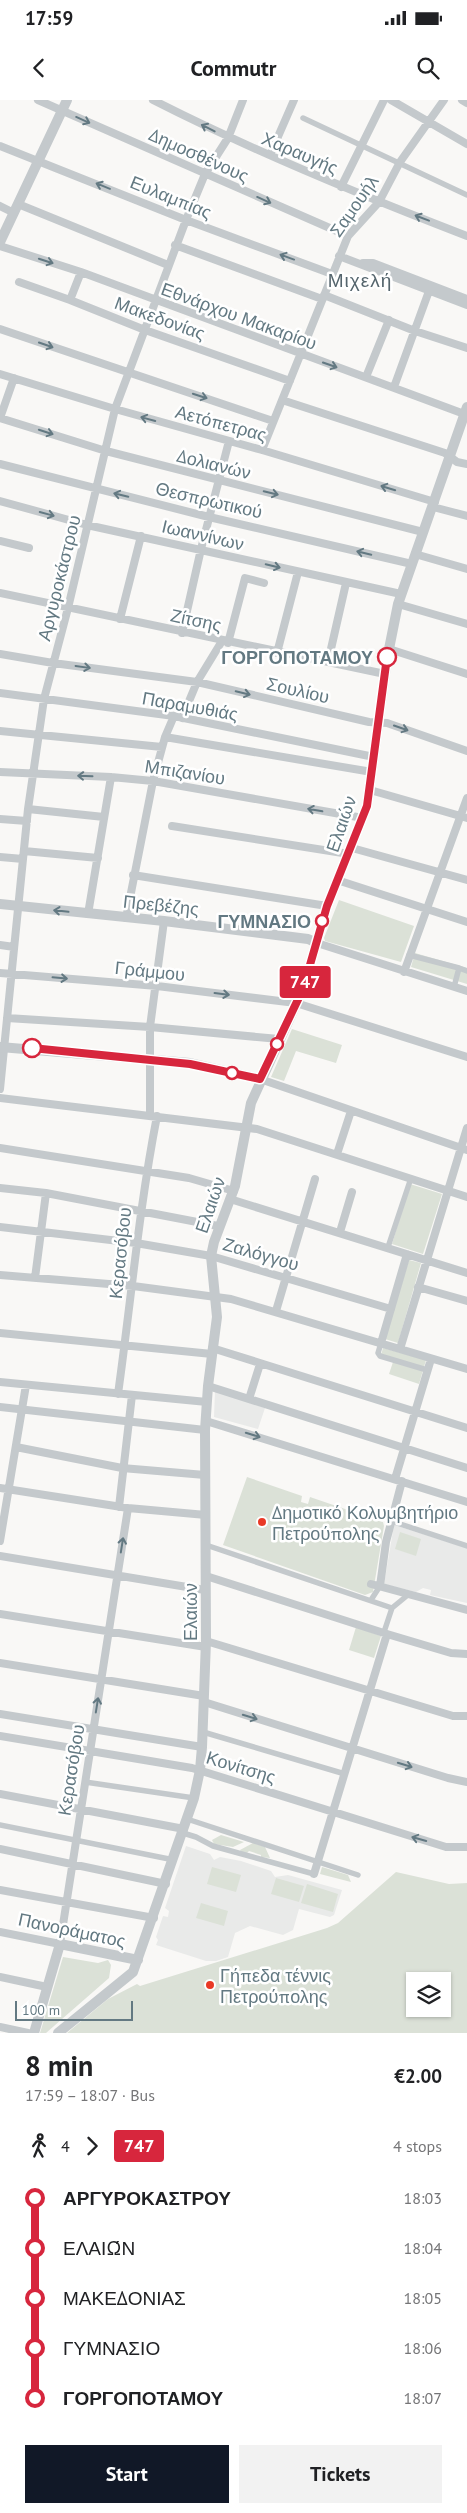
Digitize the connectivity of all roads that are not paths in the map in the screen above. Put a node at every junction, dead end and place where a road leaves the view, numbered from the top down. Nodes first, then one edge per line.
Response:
1 (38, 100) edge
2 (67, 100) edge
3 (153, 100) edge
4 (243, 100) edge
5 (294, 100) edge
6 (384, 100) edge
7 (391, 100) edge
8 (444, 100) edge
9 (462, 100) edge
10 (467, 103) edge
11 (62, 111) junction
12 (303, 118) dead end
13 (429, 124) junction
14 (228, 138) junction
15 (362, 144) junction
16 (467, 144) edge
17 (0, 146) edge
18 (270, 155) junction
19 (39, 160) junction
20 (400, 162) junction
21 (205, 174) junction
22 (341, 187) junction
23 (467, 195) edge
24 (379, 202) junction
25 (0, 206) edge
26 (16, 208) junction
27 (186, 220) junction
28 (348, 236) junction
29 (467, 236) edge
30 (0, 244) edge
31 (176, 245) junction
32 (339, 256) junction
33 (362, 263) junction
34 (168, 265) junction
35 (81, 272) junction
36 (332, 274) junction
37 (19, 282) dead end
38 (429, 291) junction
39 (323, 297) junction
40 (467, 299) edge
41 (70, 300) junction
42 (157, 302) junction
43 (467, 305) edge
44 (389, 320) junction
45 (0, 329) edge
46 (145, 330) junction
47 (415, 331) junction
48 (467, 348) edge
49 (300, 355) junction
50 (129, 373) junction
51 (0, 374) edge
52 (366, 377) junction
53 (14, 378) junction
54 (290, 381) junction
55 (394, 387) junction
56 (282, 400) junction
57 (115, 410) junction
58 (466, 412) edge
59 (0, 418) edge
60 (273, 420) junction
61 (229, 441) junction
62 (262, 450) junction
63 (106, 451) junction
64 (450, 457) junction
65 (0, 464) edge
66 (467, 464) edge
67 (218, 480) junction
68 (97, 489) junction
69 (0, 501) edge
70 (434, 504) junction
71 (467, 516) edge
72 (209, 517) junction
73 (88, 525) junction
74 (424, 532) junction
75 (141, 536) junction
76 (0, 541) edge
77 (29, 548) dead end
78 (200, 549) junction
79 (413, 559) junction
80 (467, 569) edge
81 (298, 572) junction
82 (264, 583) dead end
83 (346, 583) junction
84 (0, 593) edge
85 (399, 599) junction
86 (68, 608) junction
87 (120, 619) junction
88 (467, 624) edge
89 (182, 633) junction
90 (225, 642) junction
91 (389, 649) junction
92 (277, 653) junction
93 (0, 654) edge
94 (328, 662) junction
95 (53, 663) junction
96 (385, 674) junction
97 (467, 674) edge
98 (197, 682) junction
99 (0, 693) edge
100 (44, 699) junction
101 (178, 717) junction
102 (379, 723) junction
103 (0, 731) edge
104 (39, 736) junction
105 (165, 737) junction
106 (162, 747) junction
107 (467, 751) edge
108 (374, 757) junction
109 (0, 772) edge
110 (372, 772) junction
111 (33, 774) junction
112 (111, 777) junction
113 (153, 781) junction
114 (370, 790) junction
115 (467, 798) edge
116 (28, 809) junction
117 (104, 817) junction
118 (363, 818) junction
119 (464, 818) edge
120 (0, 819) edge
121 (27, 821) junction
122 (172, 826) dead end
123 (351, 851) junction
124 (24, 855) junction
125 (0, 857) edge
126 (98, 858) junction
127 (438, 873) junction
128 (133, 875) junction
129 (337, 880) junction
130 (467, 880) edge
131 (0, 904) edge
132 (18, 906) junction
133 (327, 906) junction
134 (426, 909) junction
135 (88, 914) junction
136 (126, 918) junction
137 (164, 921) junction
138 (467, 922) edge
139 (317, 944) junction
140 (0, 945) edge
141 (14, 947) junction
142 (409, 955) junction
143 (459, 968) junction
144 (467, 970) edge
145 (404, 972) junction
146 (0, 973) edge
147 (12, 974) junction
148 (157, 986) junction
149 (454, 987) junction
150 (467, 991) edge
151 (296, 1003) junction
152 (7, 1018) junction
153 (150, 1027) junction
154 (279, 1039) junction
155 (2, 1047) edge
156 (467, 1057) edge
157 (150, 1059) junction
158 (260, 1079) junction
159 (0, 1089) edge
160 (0, 1098) edge
161 (350, 1111) junction
162 (153, 1116) junction
163 (245, 1127) junction
164 (467, 1128) edge
165 (0, 1148) edge
166 (464, 1149) edge
167 (337, 1154) junction
168 (146, 1172) junction
169 (411, 1178) junction
170 (315, 1179) dead end
171 (0, 1188) edge
172 (448, 1190) junction
173 (352, 1192) dead end
174 (46, 1193) junction
175 (232, 1195) junction
176 (467, 1197) edge
177 (140, 1210) junction
178 (303, 1221) junction
179 (218, 1226) junction
180 (0, 1227) edge
181 (42, 1232) junction
182 (340, 1232) junction
183 (136, 1243) junction
184 (388, 1247) junction
185 (406, 1254) junction
186 (211, 1256) junction
187 (426, 1260) junction
188 (467, 1273) edge
189 (0, 1275) edge
190 (285, 1277) junction
191 (35, 1278) junction
192 (133, 1286) junction
193 (418, 1287) junction
194 (216, 1297) junction
195 (467, 1301) edge
196 (391, 1309) junction
197 (276, 1311) junction
198 (0, 1333) edge
199 (380, 1343) junction
200 (125, 1345) junction
201 (400, 1349) junction
202 (212, 1351) junction
203 (431, 1358) junction
204 (260, 1364) junction
205 (467, 1369) edge
206 (427, 1370) junction
207 (0, 1382) edge
208 (26, 1384) junction
209 (208, 1386) junction
210 (118, 1394) junction
211 (132, 1395) junction
212 (249, 1399) junction
213 (207, 1402) junction
214 (0, 1407) edge
215 (22, 1410) junction
216 (415, 1412) junction
217 (129, 1422) junction
218 (206, 1426) junction
219 (467, 1428) edge
220 (16, 1447) junction
221 (404, 1449) junction
222 (122, 1468) junction
223 (467, 1468) edge
224 (205, 1475) junction
225 (398, 1480) junction
226 (0, 1488) edge
227 (9, 1489) junction
228 (467, 1502) edge
229 (119, 1507) junction
230 (128, 1508) junction
231 (206, 1515) junction
232 (391, 1522) junction
233 (0, 1541) edge
234 (206, 1545) junction
235 (467, 1546) edge
236 (0, 1556) edge
237 (117, 1575) junction
238 (206, 1576) junction
239 (371, 1584) dead end
240 (380, 1586) junction
241 (205, 1590) junction
242 (409, 1594) junction
243 (370, 1600) junction
244 (392, 1608) junction
245 (467, 1610) edge
246 (0, 1614) edge
247 (108, 1633) junction
248 (386, 1633) junction
249 (206, 1644) junction
250 (467, 1654) edge
251 (0, 1663) edge
252 (101, 1678) junction
253 (370, 1692) junction
254 (204, 1699) junction
255 (0, 1714) edge
256 (467, 1716) edge
257 (93, 1730) junction
258 (203, 1732) junction
259 (0, 1736) edge
260 (202, 1747) junction
261 (353, 1749) junction
262 (90, 1751) junction
263 (200, 1770) junction
264 (345, 1774) junction
265 (85, 1782) junction
266 (467, 1782) edge
267 (0, 1794) edge
268 (194, 1798) junction
269 (81, 1808) junction
270 (334, 1812) junction
271 (0, 1826) edge
272 (185, 1827) junction
273 (76, 1840) junction
274 (467, 1847) edge
275 (0, 1849) edge
276 (174, 1860) junction
277 (318, 1863) junction
278 (73, 1864) junction
279 (314, 1874) joint
280 (358, 1875) dead end
281 (166, 1884) junction
282 (0, 1890) edge
283 (67, 1902) junction
284 (154, 1918) junction
285 (0, 1932) edge
286 (60, 1944) junction
287 (138, 1960) junction
288 (0, 1977) edge
289 (47, 1986) junction
290 (0, 2027) edge
291 (28, 2033) edge
292 (34, 2033) edge
293 (58, 2033) edge

1 - 11 street, Δημοσθένους
2 - 11 street
14 -> 3 street, Χαραυγής
4 - 14 street, Αργυροκάστρου
5 - 18 street
6 - 15 street
7 - 13 street
8 - 13 street, Σαμουήλ
9 - 10 street
11 - 19 street
11 -> 21 street, Δημοσθένους
12 - 15 street
13 - 16 street
13 - 20 street, Σαμουήλ
14 - 18 street, Χαραυγής
14 - 21 street, Αργυροκάστρου
15 - 20 street
15 - 22 street
17 - 19 street, Ευλαμπίας
18 - 22 street, Χαραυγής
19 - 26 street
27 -> 19 street, Ευλαμπίας
20 - 23 street
20 - 24 street, Σαμουήλ
21 - 27 street, Αργυροκάστρου
21 -> 28 street, Δημοσθένους
22 - 24 street, Χαραυγής
24 - 28 street, Σαμουήλ
29 -> 24 street, Χαραυγής
25 - 26 street
26 - 30 street
26 - 34 street
27 - 31 street, Αργυροκάστρου
36 -> 27 street, Ευλαμπίας
28 - 32 street, Σαμουήλ
30 -> 35 street, Εθνάρχου Μακαρίου
31 - 34 street, Αργυροκάστρου
31 - 39 street
32 - 33 street
32 - 36 street, Σαμουήλ
33 - 38 street
33 - 40 street
34 - 42 street, Αργυροκάστρου
35 - 41 street
35 - 42 street, Εθνάρχου Μακαρίου
36 - 39 street, Σαμουήλ
37 - 41 street, Μακεδονίας
38 - 43 street
38 - 47 street
39 - 44 street
39 - 49 street, Σαμουήλ
41 - 46 street, Μακεδονίας
42 - 46 street, Αργυροκάστρου
42 - 49 street, Εθνάρχου Μακαρίου
44 - 47 street
44 - 52 street
45 -> 50 street
46 - 50 street, Αργυροκάστρου
46 - 54 street, Μακεδονίας
47 - 48 street
47 - 55 street
49 -> 52 street, Εθνάρχου Μακαρίου
49 - 54 street, Σαμουήλ
50 - 57 street, Αργυροκάστρου
50 -> 60 street
51 - 53 street, Αετόπετρας
52 - 55 street, Εθνάρχου Μακαρίου
53 - 57 street, Αετόπετρας
53 - 59 street
54 - 56 street, Σαμουήλ
55 - 58 street, Εθνάρχου Μακαρίου
56 - 60 street, Σαμουήλ
56 - 64 street
61 -> 57 street, Αετόπετρας
57 - 63 street, Αργυροκάστρου
58 - 64 street, Ελαιών
59 -> 63 street, Δολιανών
60 - 62 street, Σαμουήλ
61 - 62 street, Αετόπετρας
61 - 67 street
70 -> 62 street, Αετόπετρας
63 - 67 street, Δολιανών
63 - 68 street, Αργυροκάστρου
64 - 66 street
64 - 70 street, Ελαιών
65 - 68 street, Θεσπρωτικού
67 - 72 street
67 -> 74 street, Δολιανών
72 -> 68 street, Θεσπρωτικού
68 - 73 street, Αργυροκάστρου
69 -> 73 street, Ιωαννίνων
70 - 71 street, Αετόπετρας
70 - 74 street, Ελαιών
72 - 78 street
79 -> 72 street, Θεσπρωτικού
73 - 75 street, Ιωαννίνων
73 - 86 street, Αργυροκάστρου
74 - 79 street, Ελαιών
75 - 78 street, Ιωαννίνων
75 - 87 street
76 - 77 street
78 -> 81 street, Ιωαννίνων
78 - 89 street
79 - 80 street, Θεσπρωτικού
79 - 85 street, Ελαιών
81 - 83 street, Ιωαννίνων
81 - 92 street
82 - 90 street
83 - 85 street, Ιωαννίνων
83 - 94 street
84 - 86 street, Ζίτσης
85 - 88 street, Ιωαννίνων
85 - 91 street, Ελαιών
86 - 87 street, Ζίτσης
86 - 95 street, Αργυροκάστρου
87 - 89 street, Ζίτσης
89 - 90 street, Ζίτσης
90 - 92 street, Ζίτσης
90 - 98 street
91 - 96 street, Ελαιών
91 - 97 street
92 - 94 street, Ζίτσης
93 - 95 street, Σουλίου
94 - 96 street, Ζίτσης
95 -> 98 street, Σουλίου
95 - 100 street, Αργυροκάστρου
96 - 102 street, Ελαιών
98 - 101 street
98 -> 102 street, Σουλίου
99 - 100 street, Παραμυθιάς
100 - 101 street, Παραμυθιάς
100 - 104 street, Αργυροκάστρου
101 - 105 street
101 - 108 street, Παραμυθιάς
102 -> 107 street, Σουλίου
102 - 108 street, Ελαιών
103 - 104 street
104 - 106 street
104 - 111 street, Αργυροκάστρου
105 - 106 street
105 - 110 street
106 - 113 street
108 - 110 street, Ελαιών
109 - 111 street, Μπιζανίου
110 - 114 street, Ελαιών
112 -> 111 street, Μπιζανίου
111 - 116 street, Αργυροκάστρου
112 - 113 street, Μπιζανίου
112 - 117 street
118 -> 113 street, Μπιζανίου
113 - 128 street
114 - 118 street, Ελαιών
114 - 119 street
115 - 119 street
116 - 117 street
116 - 121 street, Αργυροκάστρου
117 - 126 street
118 - 123 street, Ελαιών
119 - 127 street
120 - 121 street
121 - 124 street, Αργυροκάστρου
122 - 123 street
123 - 127 street
123 - 129 street, Ελαιών
124 - 125 street
124 - 126 street
124 - 132 street, Αργυροκάστρου
126 - 135 street
127 - 130 street
127 - 134 street
128 - 133 street
128 - 136 street
129 - 133 street, Ελαιών
129 - 134 street
131 - 132 street, Πρεβέζης
135 -> 132 street, Πρεβέζης
132 - 141 street, Αργυροκάστρου
133 - 139 street, Ελαιών
134 - 138 street
134 - 142 street
135 - 136 street, Πρεβέζης
136 - 137 street, Πρεβέζης
137 - 139 street, Πρεβέζης
137 - 148 street, Κερασόβου
139 - 145 street
139 - 151 street, Ελαιών
140 - 141 street
141 - 147 street, Αργυροκάστρου
142 - 143 street
142 - 145 street
143 - 144 street
143 - 149 street
145 - 149 street
146 - 147 street, Γράμμου
147 -> 148 street, Γράμμου
147 - 152 street, Αργυροκάστρου
148 -> 151 street, Γράμμου
148 - 153 street, Κερασόβου
149 - 150 street
151 - 154 street, Ελαιών
151 - 156 street, Γράμμου
152 - 153 street
152 - 155 street, Αργυροκάστρου
153 - 154 street
153 - 157 street, Κερασόβου
154 - 158 street, Ελαιών
155 - 157 street
155 - 159 street, Αργυροκάστρου
157 - 158 street
157 - 162 street, Κερασόβου
158 - 161 street
158 - 163 street, Ελαιών
160 - 162 street
161 - 166 street
161 - 167 street
162 - 163 street
162 - 168 street, Κερασόβου
163 - 167 street
163 - 175 street, Ελαιών
164 - 166 street
165 - 168 street
166 - 172 street
167 - 169 street
168 - 175 street
168 - 177 street, Κερασόβου
169 - 172 street
169 - 184 street
170 - 178 street
171 - 174 street
172 - 176 street
172 - 187 street
173 - 182 street
174 - 177 street
174 - 181 street
175 - 178 street
175 - 179 street, Ελαιών
177 - 179 street
177 - 183 street, Κερασόβου
178 - 182 street
178 - 190 street
179 - 186 street, Ελαιών
180 - 181 street, Ζαλόγγου
181 - 183 street, Ζαλόγγου
181 - 191 street
182 - 184 street
183 - 186 street, Ζαλόγγου
183 - 192 street, Κερασόβου
184 - 185 street
185 - 187 street
185 - 196 street
186 - 190 street, Ζαλόγγου
186 - 194 street, Ελαιών
187 - 188 street
187 - 193 street
189 - 191 street
190 - 196 street, Ζαλόγγου
190 - 197 street
191 - 192 street
192 - 194 street
192 - 200 street, Κερασόβου
193 - 195 street
193 - 201 street
194 - 197 street
194 - 202 street, Ελαιών
196 - 199 street
197 - 199 street
198 - 200 street
199 - 201 street
199 - 206 street
200 - 202 street
200 - 210 street, Κερασόβου
201 - 203 street
202 - 204 street
202 - 209 street, Ελαιών
203 - 205 street
203 - 206 street
204 - 212 street
204 - 216 street
206 - 216 street
207 - 208 street
208 - 210 street
208 - 215 street
209 - 212 street
209 - 213 street, Ελαιών
210 - 211 street
211 - 213 street
211 - 217 street
212 - 221 street
213 - 218 street, Ελαιών
214 - 215 street
215 - 217 street
215 - 220 street
216 - 219 street
216 - 221 street
217 - 218 street
217 - 222 street
218 - 224 street, Ελαιών
218 -> 225 street
220 - 222 street
220 - 227 street
221 - 223 street
221 - 225 street
222 - 224 street
222 - 229 street
224 - 231 street, Ελαιών
225 - 228 street
225 - 232 street
226 - 227 street
227 - 229 street
227 - 233 street
229 - 230 street
230 - 231 street
237 -> 230 street, Κερασόβου
231 - 234 street, Ελαιών
232 - 235 street
232 - 240 street
234 - 238 street, Ελαιών
234 - 243 street
236 - 237 street
237 - 241 street
237 - 247 street, Κερασόβου
238 - 241 street, Ελαιών
238 - 248 street
239 - 240 street
240 - 242 street
240 - 243 street
241 - 249 street, Ελαιών
242 - 244 street
242 - 245 street
243 - 244 street
244 - 248 street
246 - 247 street
247 - 249 street
247 - 252 street, Κερασόβου
248 - 250 street
248 - 253 street
249 - 253 street
249 - 254 street, Ελαιών
251 - 252 street
252 - 254 street
257 -> 252 street, Κερασόβου
253 - 256 street
253 - 261 street
254 - 258 street, Ελαιών
254 -> 261 street
255 - 257 street
257 - 260 street
257 - 262 street, Κερασόβου
258 - 260 street, Ελαιών
258 - 264 street
259 - 262 street, Κονίτσης
260 - 263 street, Ελαιών
261 - 264 street
261 -> 266 street
262 - 263 street, Κονίτσης
262 - 265 street, Κερασόβου
263 - 268 street, Ελαιών
263 - 270 street, Κονίτσης
264 - 270 street
265 - 268 street
265 - 269 street, Κερασόβου
267 - 269 street
268 - 272 street, Ελαιών
269 - 272 street
269 - 273 street, Κερασόβου
274 -> 270 street, Κονίτσης
270 - 277 street
271 - 273 street
272 - 276 street, Ελαιών
272 - 277 street
272 - 279 street
273 - 276 street
273 - 278 street, Κερασόβου
275 - 278 street
276 - 281 street, Ελαιών
277 - 279 street
277 - 280 street
278 - 281 street
278 - 283 street, Κερασόβου
281 - 284 street, Ελαιών
282 - 283 street
283 - 284 street
283 - 286 street, Κερασόβου
284 - 287 street, Ελαιών
285 - 286 street, Πανοράματος
286 - 287 street, Πανοράματος
286 - 289 street, Κερασόβου
287 - 293 street, Ελαιών
288 - 289 street
289 - 292 street, Κερασόβου
290 - 291 street

